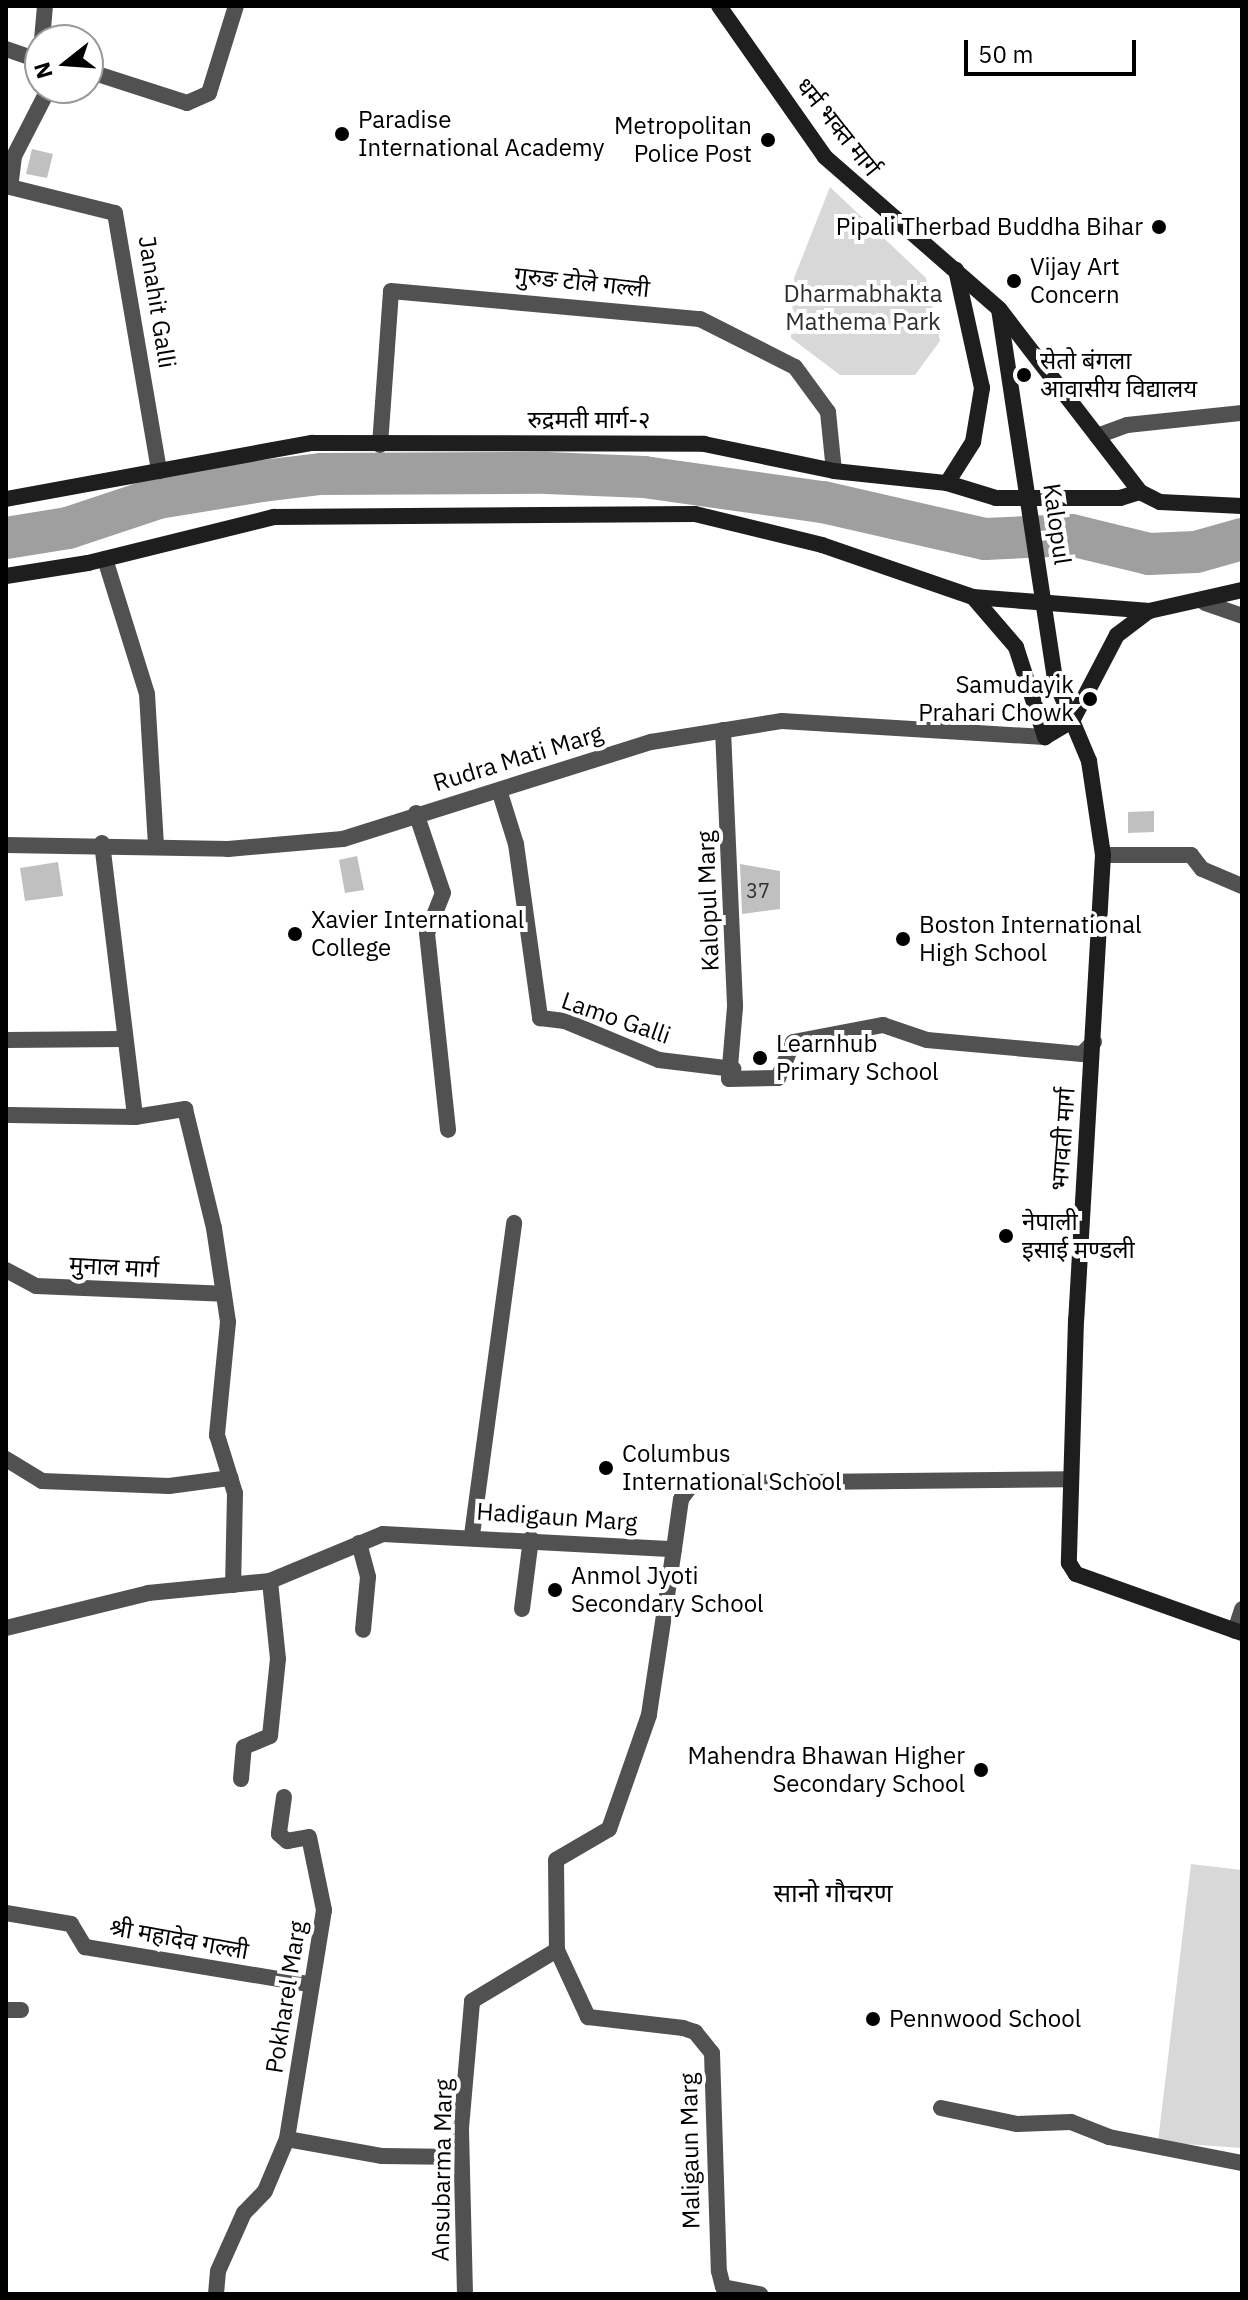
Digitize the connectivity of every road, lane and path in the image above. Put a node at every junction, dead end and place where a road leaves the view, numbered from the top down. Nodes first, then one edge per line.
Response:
1 (236, 6) edge
2 (719, 6) edge
3 (104, 76) edge
4 (41, 104) edge
5 (955, 268) junction
6 (999, 309) junction
7 (1242, 413) edge
8 (1097, 436) junction
9 (380, 445) junction
10 (159, 471) junction
11 (834, 471) junction
12 (947, 483) junction
13 (1140, 492) junction
14 (6, 499) edge
15 (1242, 506) edge
16 (105, 559) junction
17 (6, 576) edge
18 (1242, 590) edge
19 (973, 597) junction
20 (1205, 603) junction
21 (1149, 611) junction
22 (1242, 616) edge
23 (1055, 680) joint
24 (1072, 721) junction
25 (723, 730) junction
26 (1045, 737) junction
27 (500, 793) junction
28 (416, 813) junction
29 (102, 843) junction
30 (156, 844) junction
31 (6, 845) edge
32 (1103, 855) junction
33 (1242, 886) edge
34 (123, 1039) junction
35 (6, 1040) edge
36 (1094, 1042) junction
37 (733, 1069) junction
38 (9, 1115) dead end
39 (135, 1117) junction
40 (448, 1130) dead end
41 (514, 1223) dead end
42 (6, 1270) edge
43 (223, 1294) junction
44 (6, 1459) edge
45 (230, 1478) junction
46 (1069, 1479) junction
47 (472, 1535) junction
48 (531, 1539) junction
49 (359, 1543) junction
50 (674, 1549) junction
51 (270, 1581) junction
52 (233, 1585) junction
53 (522, 1609) dead end
54 (1242, 1609) edge
55 (6, 1628) edge
56 (363, 1630) dead end
57 (1239, 1632) edge
58 (241, 1779) dead end
59 (284, 1797) dead end
60 (6, 1913) edge
61 (557, 1950) junction
62 (309, 1984) junction
63 (941, 2108) dead end
64 (287, 2139) junction
65 (461, 2157) junction
66 (1242, 2163) edge
67 (723, 2290) edge
68 (216, 2294) edge
69 (465, 2294) edge
70 (760, 2294) edge

1 - 3 street
2 - 5 street, धर्म भक्त मार्ग
4 - 10 street, Janahit Galli
5 - 6 street, धर्म भक्त मार्ग
5 - 12 street
6 - 8 street, धर्म भक्त मार्ग
6 - 23 street, Kalopul
7 - 8 street
8 - 13 street, धर्म भक्त मार्ग
9 - 10 street, रुद्रमती मार्ग-२
9 - 11 street, रुद्रमती मार्ग-२
9 - 11 street, गुरुङ टोले गल्ली
10 - 14 street, रुद्रमती मार्ग-२
11 - 12 street, रुद्रमती मार्ग-२
12 - 13 street, रुद्रमती मार्ग-२
13 - 15 street
16 - 17 street
16 - 19 street
16 - 30 street
18 - 20 street
19 - 21 street
19 - 26 street
20 - 21 street
20 - 22 street
21 - 24 street
23 - 24 street, भगवती मार्ग
24 - 26 street
24 - 32 street, भगवती मार्ग
25 - 26 street, Rudra Mati Marg
25 - 27 street, Rudra Mati Marg
25 - 37 street, Kalopul Marg
27 - 28 street, Rudra Mati Marg
27 - 37 street, Lamo Galli
28 - 30 street, Rudra Mati Marg
28 - 40 street
29 - 30 street, Rudra Mati Marg
29 - 31 street, Rudra Mati Marg
29 - 34 street
32 - 33 street
32 - 36 street, भगवती मार्ग
34 - 35 street
34 - 39 street
36 - 37 street, Lamo Galli
36 - 46 street, भगवती मार्ग
38 - 39 street
39 - 43 street
41 - 47 street
42 - 43 street, मुनाल मार्ग
43 - 45 street
44 - 45 street
45 - 52 street
46 - 50 street
46 - 57 street, भगवती मार्ग
47 - 48 street, Hadigaun Marg
47 - 49 street, Hadigaun Marg
48 - 50 street, Hadigaun Marg
48 - 53 street
49 - 51 street, Hadigaun Marg
49 - 56 street
50 - 61 street, Maligaun Marg
51 - 52 street, Hadigaun Marg
51 - 58 street
52 - 55 street, Hadigaun Marg
54 - 57 street
59 - 62 street, Pokharel Marg
60 - 62 street, श्री महादेव गल्ली
61 - 65 street, Ansubarma Marg
61 - 67 street, Maligaun Marg
62 - 64 street, Pokharel Marg
63 - 66 street
64 - 65 street
64 - 68 street, Pokharel Marg
65 - 69 street, Ansubarma Marg
67 - 70 street, Maligaun Marg

